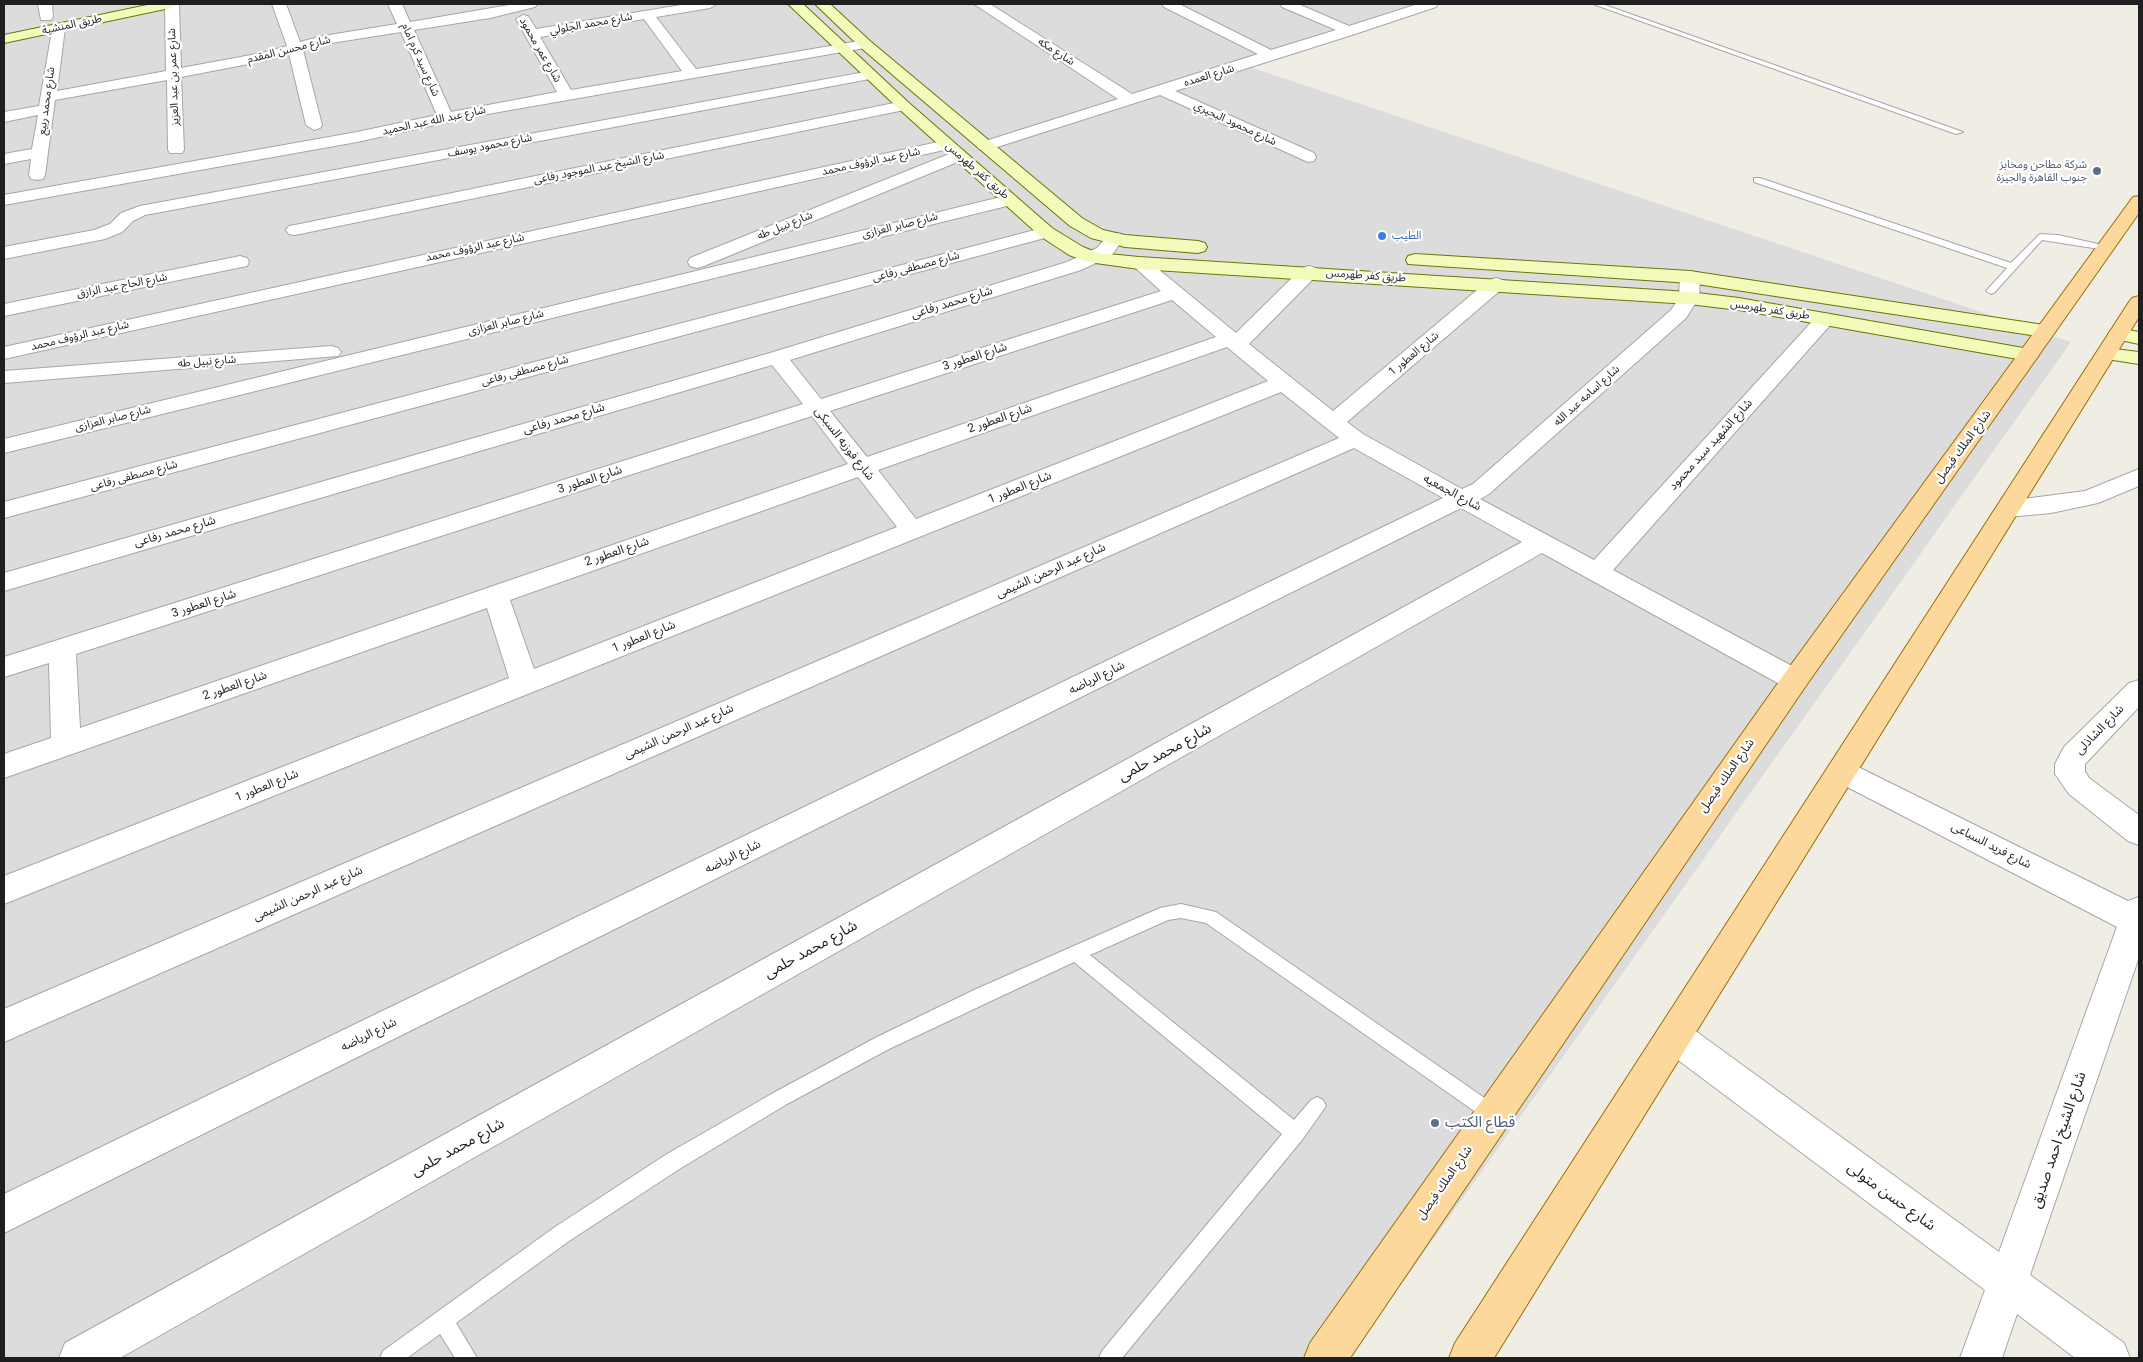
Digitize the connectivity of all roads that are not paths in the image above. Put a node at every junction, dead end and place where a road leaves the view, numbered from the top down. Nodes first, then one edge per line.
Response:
1 (113, 4) edge
2 (171, 4) edge
3 (279, 4) edge
4 (395, 4) edge
5 (530, 4) edge
6 (710, 4) edge
7 (795, 4) edge
8 (822, 4) edge
9 (982, 4) edge
10 (1169, 4) edge
11 (1287, 4) edge
12 (1596, 4) edge
13 (1420, 5) edge
14 (513, 6) edge
15 (46, 10) edge
16 (651, 10) edge
17 (4, 26) edge
18 (405, 27) junction
19 (58, 28) junction
20 (1350, 31) junction
21 (531, 34) junction
22 (4, 39) edge
23 (865, 44) junction
24 (295, 48) junction
25 (840, 48) junction
26 (1272, 56) junction
27 (175, 74) junction
28 (692, 74) junction
29 (870, 75) junction
30 (1162, 90) junction
31 (566, 96) junction
32 (1131, 100) junction
33 (47, 103) junction
34 (904, 106) junction
35 (4, 117) edge
36 (446, 117) junction
37 (314, 124) dead end
38 (1960, 132) dead end
39 (985, 146) junction
40 (176, 150) dead end
41 (953, 150) junction
42 (40, 153) junction
43 (1308, 157) dead end
44 (4, 159) edge
45 (37, 175) dead end
46 (1757, 180) dead end
47 (4, 200) edge
48 (1009, 200) junction
49 (2139, 201) edge
50 (123, 205) junction
51 (295, 230) dead end
52 (1046, 232) junction
53 (1115, 238) junction
54 (2106, 247) junction
55 (1211, 248) dead end
56 (4, 253) edge
57 (1095, 258) junction
58 (1396, 259) dead end
59 (240, 262) dead end
60 (1139, 263) junction
61 (2013, 267) junction
62 (1309, 272) junction
63 (1496, 284) junction
64 (1690, 288) junction
65 (1991, 291) dead end
66 (1175, 293) junction
67 (610, 297) junction
68 (2139, 302) edge
69 (4, 310) edge
70 (1825, 319) junction
71 (2044, 331) junction
72 (1234, 342) junction
73 (2122, 342) edge
74 (411, 346) junction
75 (4, 353) edge
76 (2028, 356) junction
77 (777, 357) junction
78 (2139, 358) edge
79 (4, 378) edge
80 (1283, 384) junction
81 (816, 408) junction
82 (1344, 431) junction
83 (4, 446) edge
84 (862, 467) junction
85 (2139, 476) edge
86 (1462, 499) junction
87 (2008, 509) junction
88 (4, 510) edge
89 (912, 530) junction
90 (1542, 542) junction
91 (1597, 572) junction
92 (4, 582) edge
93 (496, 595) junction
94 (62, 649) junction
95 (4, 667) edge
96 (1795, 680) junction
97 (525, 684) junction
98 (2139, 690) edge
99 (66, 744) junction
100 (4, 766) edge
101 (1842, 771) junction
102 (2139, 832) edge
103 (4, 890) edge
104 (2138, 918) edge
105 (1075, 953) junction
106 (4, 1026) edge
107 (1674, 1036) junction
108 (1317, 1106) dead end
109 (1493, 1114) junction
110 (1295, 1133) junction
111 (4, 1214) edge
112 (2008, 1284) junction
113 (442, 1319) junction
114 (80, 1358) edge
115 (390, 1358) edge
116 (467, 1358) edge
117 (1109, 1358) edge
118 (1325, 1358) edge
119 (1470, 1358) edge
120 (1981, 1358) edge
121 (2109, 1358) edge

1 - 15 street, طريق المنشية
2 - 19 street, طريق المنشية
2 - 27 street, شارع عمر بن عبد العزيز
3 - 24 street
4 - 18 street, شارع سيد كرم امام
5 - 14 street, شارع محسن المقدم
6 - 16 street, شارع محمد الجلولي
7 - 25 street, طريق كفر طهرمس
8 - 23 street, طريق كفر طهرمس
9 - 32 street, شارع مكه
10 - 26 street
11 - 20 street
12 - 38 lane
13 - 20 street, شارع العمده
14 - 18 street, شارع محسن المقدم
14 - 21 street, شارع عمر محمود
15 - 17 street, طريق المنشية
16 - 21 street, شارع محمد الجلولي
16 - 28 street
18 - 24 street, شارع محسن المقدم
18 - 36 street, شارع سيد كرم امام
19 - 22 street, طريق المنشية
19 - 33 street, شارع محمد ربيع
20 - 26 street, شارع العمده
21 - 31 street, شارع عمر محمود
23 - 25 street, شارع عبد الله عبد الحميد
23 - 39 street, طريق كفر طهرمس
24 - 27 street, شارع محسن المقدم
24 - 37 street
25 - 28 street, شارع عبد الله عبد الحميد
25 - 29 street, طريق كفر طهرمس
26 - 30 street, شارع العمده
27 - 33 street, شارع محسن المقدم
27 - 40 street, شارع عمر بن عبد العزيز
28 - 31 street, شارع عبد الله عبد الحميد
29 - 34 street, طريق كفر طهرمس
29 - 50 street, شارع محمود يوسف
30 - 32 street, شارع العمده
30 - 43 street, شارع محمود البحيري
31 - 36 street, شارع عبد الله عبد الحميد
32 - 39 street, شارع العمده
33 - 35 street, شارع محسن المقدم
33 - 42 street, شارع محمد ربيع
34 - 41 street, طريق كفر طهرمس
34 - 51 street, شارع الشيخ عبد الموجود رفاعى
36 - 50 street, شارع عبد الله عبد الحميد
39 - 53 street, طريق كفر طهرمس
41 - 48 street, طريق كفر طهرمس
41 - 67 street, شارع نبيل طه
41 - 75 street, شارع عبد الرؤوف محمد
42 - 44 street
42 - 45 street, شارع محمد ربيع
46 - 61 lane
47 - 50 street, شارع عبد الله عبد الحميد
48 - 52 street, طريق كفر طهرمس
48 - 67 street, شارع صابر العزازى
49 - 54 main road, شارع الملك فيصل
50 - 56 street
52 - 57 street, طريق كفر طهرمس
52 - 88 street, شارع مصطفى رفاعى
53 - 55 street, طريق كفر طهرمس
53 - 57 street, شارع محمد رفاعى
54 - 61 lane
54 - 71 main road, شارع الملك فيصل
57 - 60 street, طريق كفر طهرمس
57 - 77 street, شارع محمد رفاعى
58 - 64 street, طريق كفر طهرمس
59 - 69 street, شارع الحاج عبد الرازق
60 - 62 street, طريق كفر طهرمس
60 - 66 street, شارع الجمعيه
61 - 65 lane
62 - 63 street, طريق كفر طهرمس
62 - 72 street, شارع العطور 2
63 - 64 street, طريق كفر طهرمس
63 - 82 street, شارع العطور 1
64 - 70 street, طريق كفر طهرمس
64 - 71 street, طريق كفر طهرمس
64 - 86 street, شارع اسامه عبد الله
66 - 72 street, شارع الجمعيه
66 - 81 street, شارع العطور 3
67 - 74 street, شارع صابر العزازى
68 - 73 main road
70 - 76 street, طريق كفر طهرمس
70 - 91 street, شارع الشهيد سيد محمود
71 - 76 main road, شارع الملك فيصل
72 - 80 street, شارع الجمعيه
72 - 84 street, شارع العطور 2
73 - 78 street
73 - 87 main road
74 - 79 street, شارع نبيل طه
74 - 83 street, شارع صابر العزازى
76 - 96 main road, شارع الملك فيصل
77 - 81 street, شارع فوزيه السبكى
77 - 92 street, شارع محمد رفاعى
80 - 82 street, شارع الجمعيه
80 - 89 street, شارع العطور 1
81 - 84 street, شارع فوزيه السبكى
81 - 94 street, شارع العطور 3
82 - 86 street, شارع الجمعيه
82 - 106 street, شارع عبد الرحمن الشيمى
84 - 89 street, شارع فوزيه السبكى
84 - 93 street, شارع العطور 2
85 - 87 street
86 - 90 street, شارع الجمعيه
86 - 111 street, شارع الرياضه
87 - 101 main road
89 - 97 street, شارع العطور 1
90 - 91 street, شارع الجمعيه
90 - 114 street, شارع محمد حلمى
91 - 96 street, شارع الجمعيه
93 - 97 street
93 - 99 street, شارع العطور 2
94 - 95 street, شارع العطور 3
94 - 99 street
96 - 109 main road, شارع الملك فيصل
97 - 103 street, شارع العطور 1
98 - 102 street, شارع الشاذلى
99 - 100 street, شارع العطور 2
101 - 104 street, شارع فريد السباعى
101 - 107 main road
104 - 112 street, شارع الشيخ احمد صديق
105 - 109 lane
105 - 110 lane
105 - 113 lane
107 - 112 street, شارع حسن متولى
107 - 119 main road
108 - 110 lane
109 - 118 main road, شارع الملك فيصل
110 - 117 lane
112 - 120 street, شارع الشيخ احمد صديق
112 - 121 street, شارع حسن متولى
113 - 115 lane
113 - 116 lane

